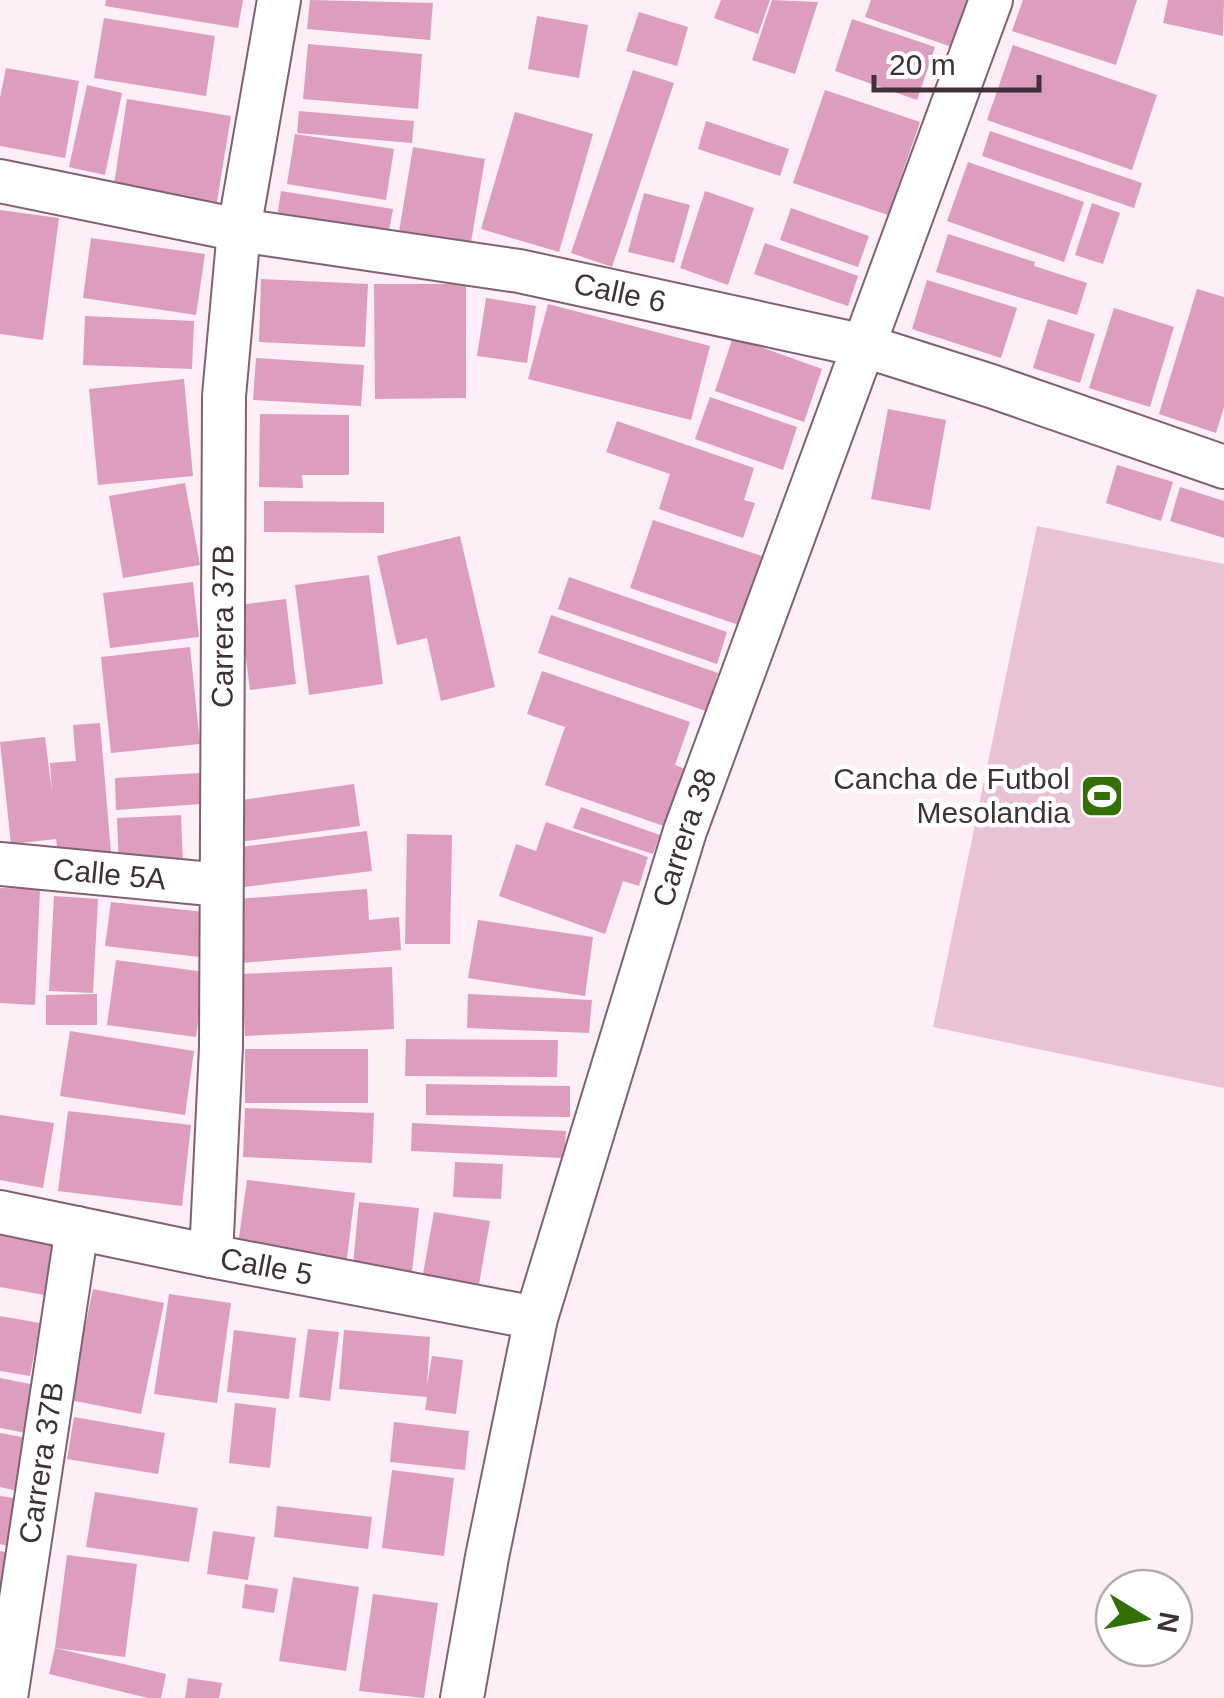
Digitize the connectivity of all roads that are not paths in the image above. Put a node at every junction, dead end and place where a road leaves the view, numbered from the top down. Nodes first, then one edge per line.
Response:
1 (279, 0) edge
2 (991, 0) edge
3 (0, 181) edge
4 (239, 230) junction
5 (866, 346) junction
6 (1224, 468) edge
7 (0, 864) edge
8 (221, 885) junction
9 (0, 1212) edge
10 (77, 1228) junction
11 (211, 1256) junction
12 (536, 1318) junction
13 (6, 1698) edge
14 (462, 1698) edge

1 - 4 street, Carrera 37B
2 - 5 street, Carrera 38
3 - 4 street, Calle 6
4 - 5 street, Calle 6
4 - 8 street, Carrera 37B
5 - 6 street, Calle 6
5 - 12 street, Carrera 38
7 - 8 street, Calle 5A
8 - 11 street, Carrera 37B
9 - 10 street, Calle 5
10 - 11 street, Calle 5
10 - 13 street, Carrera 37B
11 - 12 street, Calle 5
12 - 14 street, Carrera 38

